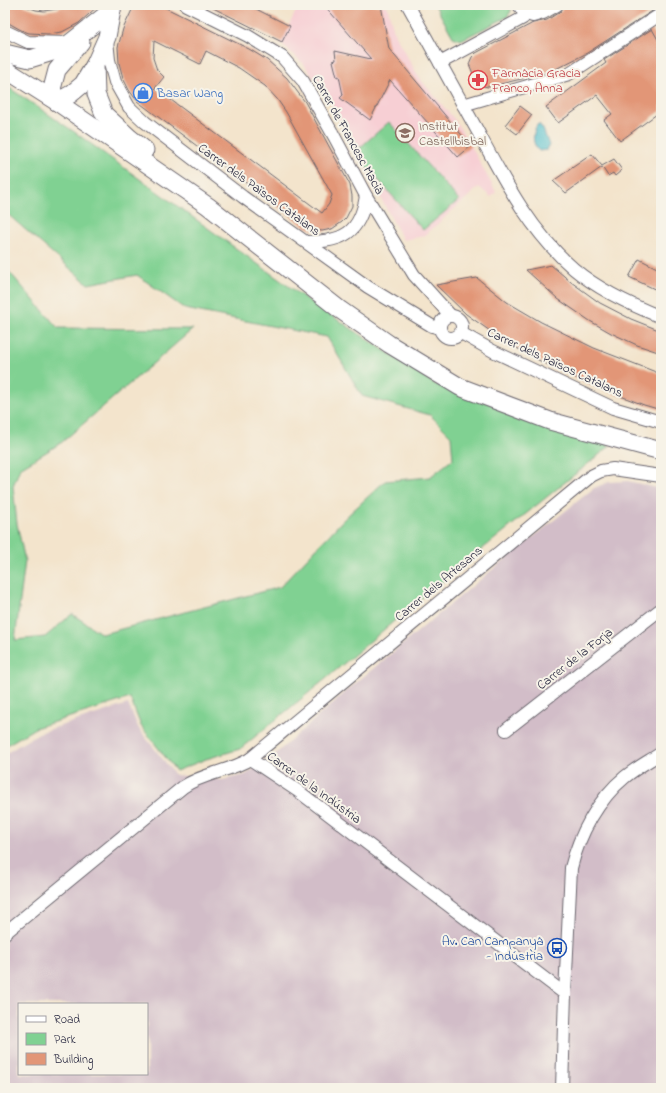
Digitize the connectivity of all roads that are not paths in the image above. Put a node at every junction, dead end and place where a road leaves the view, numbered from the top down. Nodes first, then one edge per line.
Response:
1 (186, 5) edge
2 (408, 5) edge
3 (557, 5) edge
4 (113, 7) edge
5 (522, 9) edge
6 (661, 14) edge
7 (5, 31) edge
8 (107, 37) junction
9 (70, 43) junction
10 (5, 53) edge
11 (440, 63) junction
12 (95, 64) junction
13 (5, 69) edge
14 (57, 102) junction
15 (463, 105) junction
16 (366, 196) junction
17 (208, 206) junction
18 (307, 242) junction
19 (451, 316) junction
20 (661, 317) edge
21 (440, 328) junction
22 (461, 333) junction
23 (661, 422) edge
24 (661, 451) edge
25 (661, 476) edge
26 (661, 609) edge
27 (506, 730) dead end
28 (661, 753) edge
29 (250, 759) junction
30 (5, 932) edge
31 (565, 994) junction
32 (562, 1088) edge

1 - 16 street, Carrer de Francesc Macià
2 - 11 street
3 - 5 street
4 - 8 street
4 - 9 street
4 - 14 street
5 - 11 street
6 - 15 street
7 - 9 street
8 - 12 street
8 - 18 street, Carrer dels Països Catalans
9 - 10 street
11 - 15 street
12 - 14 street
12 - 17 street
13 - 14 street
14 - 17 street
15 - 20 street
16 - 18 street
16 - 19 street, Carrer de Francesc Macià
17 - 24 street
18 - 21 street, Carrer dels Països Catalans
19 - 21 street
19 - 22 street, Carrer de Francesc Macià
21 - 22 street
22 - 23 street, Carrer dels Països Catalans
25 - 29 street, Carrer dels Artesans
26 - 27 street, Carrer de la Forja
28 - 31 street
29 - 30 street, Carrer de la Indústria
29 - 31 street, Carrer de la Indústria
31 - 32 street

